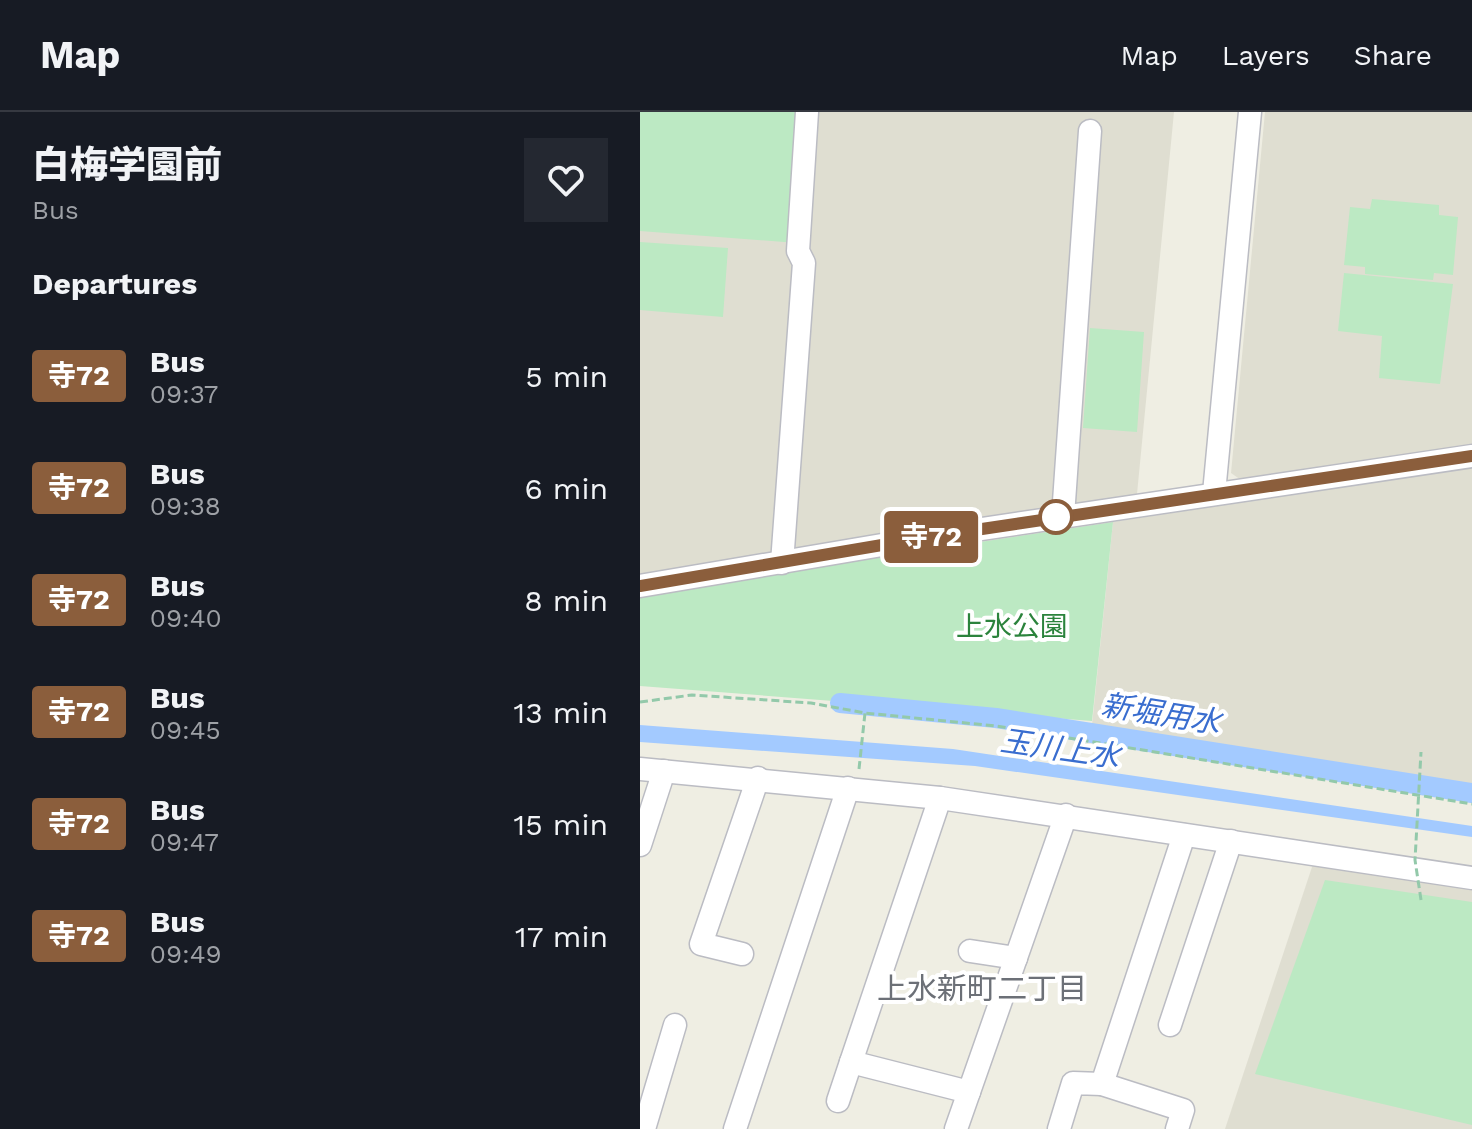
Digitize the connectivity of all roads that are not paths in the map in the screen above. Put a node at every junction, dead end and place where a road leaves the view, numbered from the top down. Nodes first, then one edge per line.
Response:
1 (807, 112) edge
2 (1250, 112) edge
3 (1090, 131) dead end
4 (1472, 456) edge
5 (1214, 493) junction
6 (1063, 516) junction
7 (782, 563) junction
8 (640, 586) edge
9 (640, 769) edge
10 (664, 771) junction
11 (758, 778) junction
12 (854, 778) junction
13 (940, 798) junction
14 (1066, 815) junction
15 (1184, 835) junction
16 (1231, 841) junction
17 (640, 845) edge
18 (1472, 878) edge
19 (970, 951) dead end
20 (742, 954) dead end
21 (1016, 958) junction
22 (674, 1024) dead end
23 (1170, 1025) dead end
24 (851, 1062) junction
25 (1102, 1084) junction
26 (969, 1092) junction
27 (838, 1101) dead end
28 (644, 1129) edge
29 (735, 1129) edge
30 (956, 1129) edge
31 (1059, 1129) edge
32 (1177, 1129) edge

1 - 7 street
2 - 5 street
3 - 6 street
4 - 5 street
5 - 6 street
6 - 7 street
7 - 8 street
9 - 10 street
10 - 11 street
10 - 17 street
11 - 12 street
11 - 20 street
12 - 13 street
12 - 29 street
13 - 14 street
13 - 24 street
14 - 15 street
14 - 21 street
15 - 16 street
15 - 25 street
16 - 18 street
16 - 23 street
19 - 21 street
21 - 26 street
22 - 28 street
24 - 26 street
24 - 27 street
25 - 31 street
25 - 32 street
26 - 30 street

